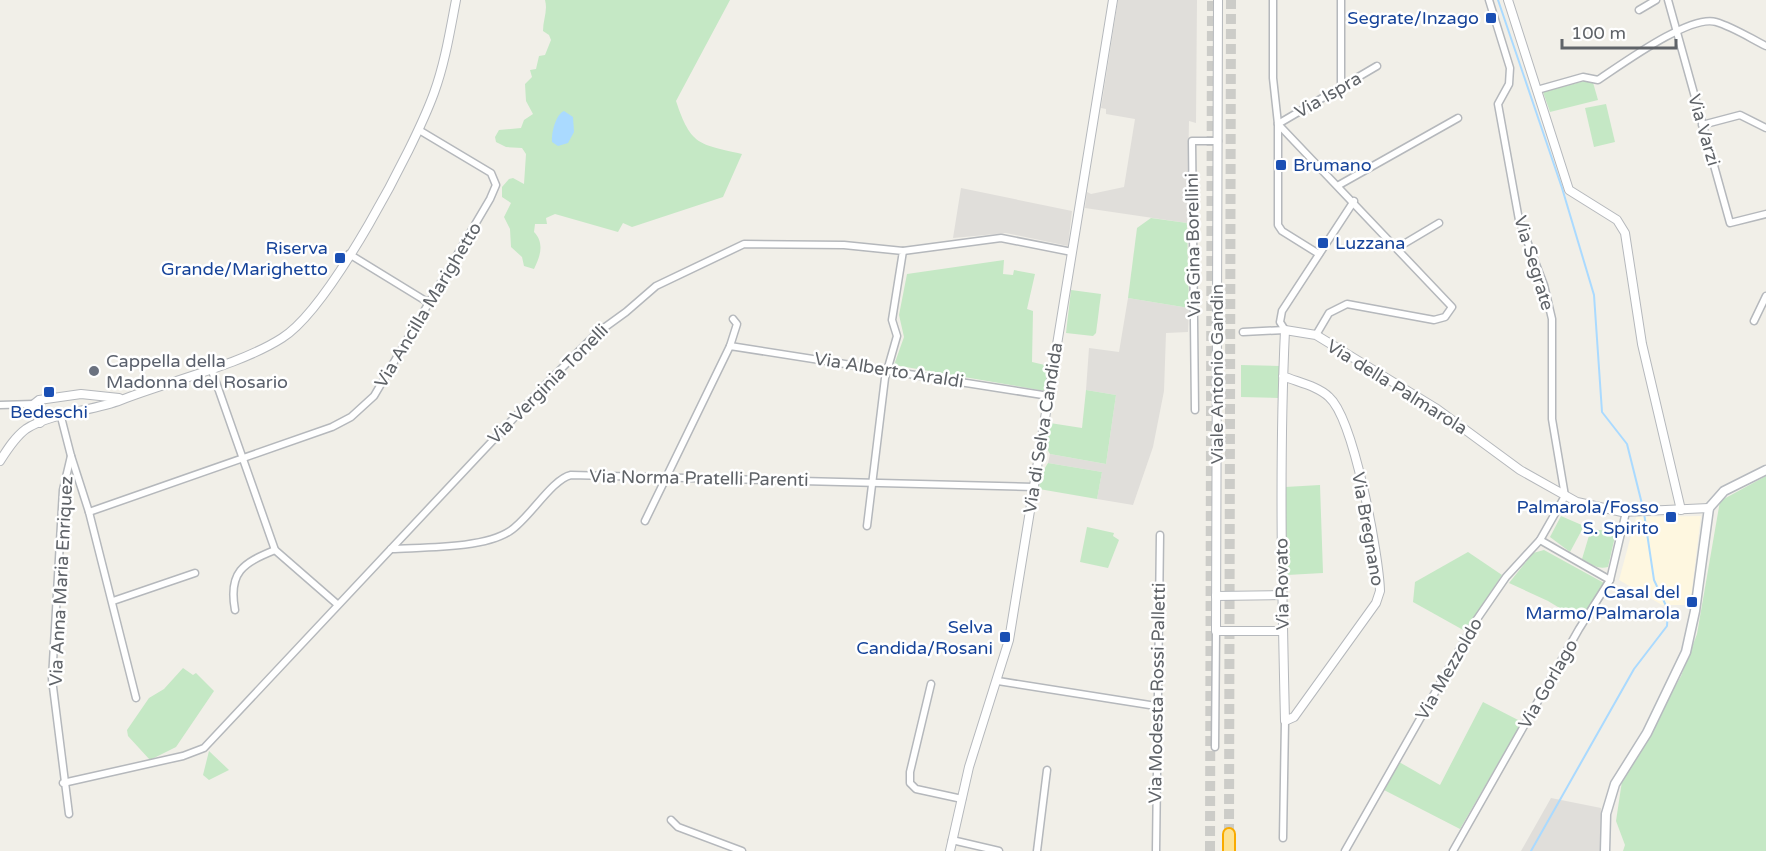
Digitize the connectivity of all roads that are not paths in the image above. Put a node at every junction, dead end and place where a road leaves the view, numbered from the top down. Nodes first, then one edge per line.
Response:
1 (456, 0) edge
2 (1113, 0) edge
3 (1218, 0) edge
4 (1273, 0) edge
5 (1341, 0) edge
6 (1489, 0) edge
7 (1508, 0) edge
8 (1656, 0) edge
9 (1668, 0) edge
10 (1639, 10) dead end
11 (1676, 30) junction
12 (1766, 46) edge
13 (1377, 66) dead end
14 (1341, 85) junction
15 (1537, 90) junction
16 (1458, 118) dead end
17 (1278, 124) junction
18 (1702, 125) junction
19 (1766, 128) edge
20 (419, 130) junction
21 (1218, 141) junction
22 (1339, 185) junction
23 (1354, 201) junction
24 (1766, 214) edge
25 (1439, 223) dead end
26 (1397, 248) junction
27 (903, 251) junction
28 (1072, 252) junction
29 (349, 254) junction
30 (1319, 254) junction
31 (1766, 296) edge
32 (429, 303) junction
33 (733, 319) dead end
34 (1754, 321) dead end
35 (1286, 330) junction
36 (1243, 332) dead end
37 (1316, 335) junction
38 (730, 346) junction
39 (211, 368) junction
40 (887, 369) junction
41 (1283, 376) junction
42 (85, 394) junction
43 (129, 396) junction
44 (1049, 396) junction
45 (34, 404) junction
46 (0, 405) edge
47 (89, 409) junction
48 (1195, 410) dead end
49 (61, 417) junction
50 (40, 423) junction
51 (70, 456) junction
52 (244, 458) junction
53 (0, 461) edge
54 (1766, 470) edge
55 (666, 477) junction
56 (874, 482) junction
57 (1034, 487) junction
58 (1565, 496) junction
59 (1709, 508) junction
60 (1681, 510) junction
61 (89, 512) junction
62 (1626, 512) junction
63 (645, 521) dead end
64 (867, 526) dead end
65 (1160, 536) dead end
66 (1540, 540) junction
67 (390, 549) junction
68 (275, 550) junction
69 (195, 573) dead end
70 (1610, 580) junction
71 (1283, 595) junction
72 (1216, 596) junction
73 (113, 601) junction
74 (337, 604) junction
75 (235, 610) dead end
76 (1216, 631) junction
77 (1283, 631) junction
78 (998, 681) junction
79 (931, 684) dead end
80 (136, 698) dead end
81 (1156, 706) junction
82 (1285, 721) junction
83 (1215, 747) dead end
84 (1047, 770) dead end
85 (63, 783) junction
86 (962, 799) junction
87 (69, 814) dead end
88 (671, 820) dead end
89 (1229, 834) tunnel mouth
90 (1283, 838) dead end
91 (952, 840) junction
92 (742, 851) edge
93 (950, 851) edge
94 (999, 851) edge
95 (1037, 851) edge
96 (1156, 851) edge
97 (1229, 851) edge
98 (1345, 851) edge
99 (1454, 851) edge
100 (1605, 851) edge

1 - 20 street
2 - 28 street, Via di Selva Candida
3 - 21 street, Viale Antonio Gandin
4 - 17 street
5 - 14 street
6 - 58 street, Via Segrate
7 - 15 street
8 - 10 street
9 - 11 street, Via Varzi
11 - 12 street
11 - 15 street
11 - 18 street, Via Varzi
13 - 14 street, Via Ispra
14 - 17 street, Via Ispra
15 - 60 street
16 - 22 street
17 - 22 street, Via della Palmarola
17 - 30 street
18 - 19 street
18 - 24 street, Via Varzi
20 - 29 street
20 - 32 street, Via Ancilla Marighetto
21 - 48 street, Via Gina Borellini
21 - 72 street, Viale Antonio Gandin
22 - 23 street, Via della Palmarola
23 - 26 street, Via della Palmarola
23 - 30 street
25 - 26 street
26 - 37 street, Via della Palmarola
27 - 28 street, Via Verginia Tonelli
27 - 40 street
27 - 67 street, Via Verginia Tonelli
28 - 44 street, Via di Selva Candida
29 - 32 street
29 - 39 street
30 - 35 street
31 - 34 street
32 - 52 street, Via Ancilla Marighetto
33 - 38 street
35 - 36 street
35 - 37 street
35 - 41 street, Via Rovato
37 - 58 street, Via della Palmarola
38 - 40 street, Via Alberto Araldi
38 - 55 street
39 - 43 street
39 - 52 street
40 - 44 street, Via Alberto Araldi
40 - 56 street
41 - 71 street, Via Rovato
41 - 82 street, Via Bregnano
42 - 43 street
42 - 45 street
42 - 47 street
43 - 47 street
44 - 57 street, Via di Selva Candida
45 - 46 street
45 - 50 street
47 - 49 street
49 - 50 street
49 - 51 street
50 - 53 street
51 - 61 street
51 - 85 street, Via Anna Maria Enriquez
52 - 61 street, Via Ancilla Marighetto
52 - 68 street
54 - 59 main road
55 - 56 street, Via Norma Pratelli Parenti
55 - 63 street
55 - 67 street, Via Norma Pratelli Parenti
56 - 57 street, Via Norma Pratelli Parenti
56 - 64 street
57 - 78 street, Via di Selva Candida
58 - 62 street, Via della Palmarola
58 - 66 street, Via Mezzoldo
59 - 60 street, Via della Palmarola
59 - 100 main road
60 - 62 street, Via della Palmarola
61 - 73 street
62 - 70 street, Via Gorlago
65 - 81 street, Via Modesta Rossi Palletti
66 - 70 street
66 - 98 street, Via Mezzoldo
67 - 74 street, Via Verginia Tonelli
68 - 74 street
68 - 75 street
69 - 73 street
70 - 99 street, Via Gorlago
71 - 72 street
71 - 77 street, Via Rovato
72 - 76 street, Viale Antonio Gandin
73 - 80 street
74 - 85 street, Via Verginia Tonelli
76 - 77 street
76 - 83 street, Viale Antonio Gandin
77 - 82 street, Via Rovato
78 - 81 street
78 - 86 street, Via di Selva Candida
79 - 86 street
81 - 96 street, Via Modesta Rossi Palletti
82 - 90 street, Via Rovato
84 - 95 street
85 - 87 street, Via Anna Maria Enriquez
86 - 91 street, Via di Selva Candida
88 - 92 street
89 - 97 highway
91 - 93 street, Via di Selva Candida
91 - 94 street

